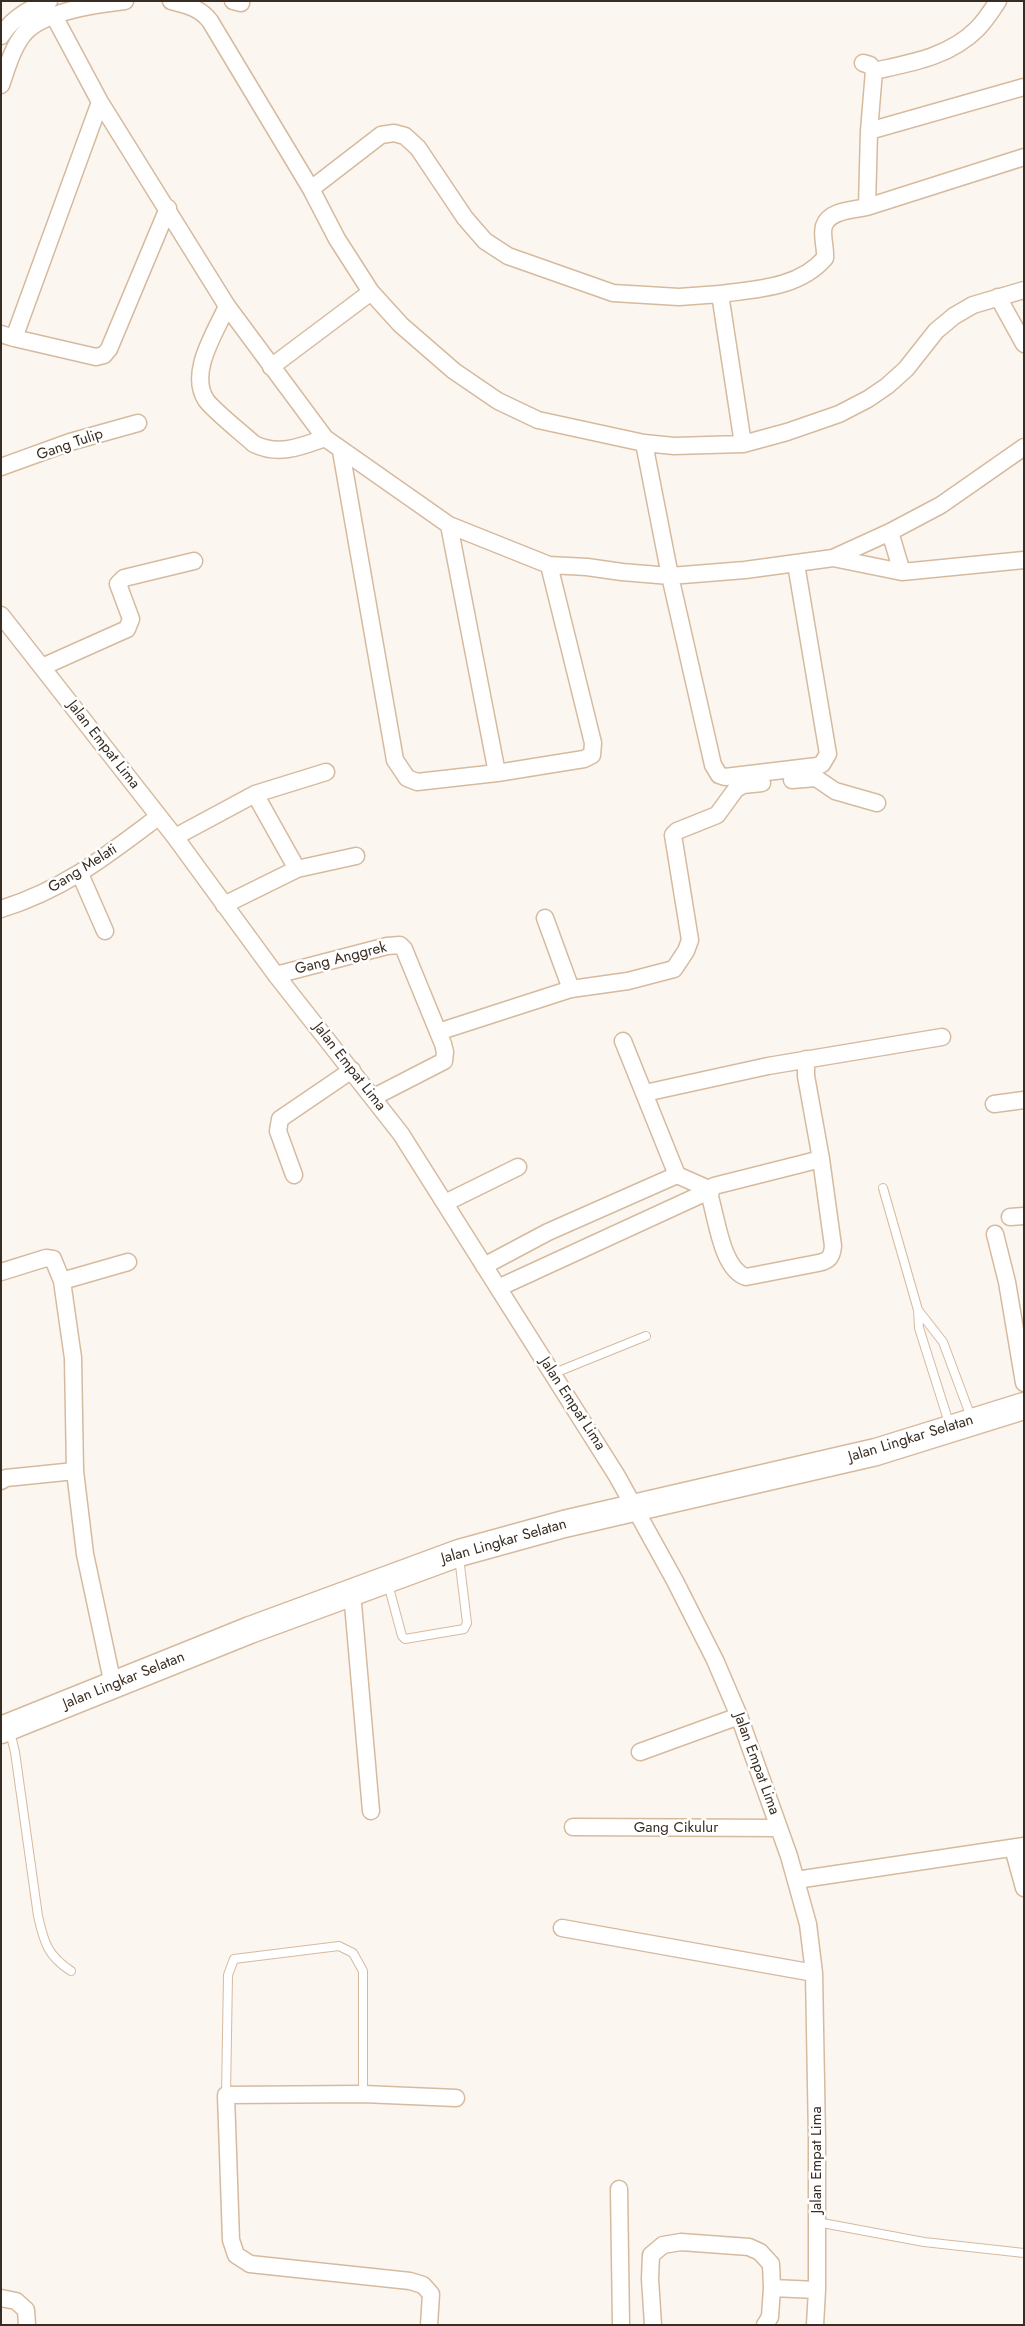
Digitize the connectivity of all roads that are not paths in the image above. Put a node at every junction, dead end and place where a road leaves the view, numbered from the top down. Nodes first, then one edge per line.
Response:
1 (126, 1) edge
2 (171, 1) edge
3 (998, 1) edge
4 (52, 8) edge
5 (1, 36) edge
6 (1, 85) edge
7 (1024, 87) edge
8 (100, 102) junction
9 (869, 131) junction
10 (1024, 157) edge
11 (311, 189) junction
12 (867, 207) junction
13 (168, 208) junction
14 (1024, 290) edge
15 (370, 292) junction
16 (720, 294) junction
17 (998, 298) junction
18 (227, 306) junction
19 (8, 336) edge
20 (1024, 344) edge
21 (271, 366) junction
22 (138, 423) dead end
23 (325, 438) junction
24 (644, 443) junction
25 (743, 444) junction
26 (1024, 448) edge
27 (341, 451) junction
28 (1, 467) edge
29 (448, 525) junction
30 (890, 532) junction
31 (833, 558) junction
32 (1024, 560) edge
33 (194, 561) dead end
34 (796, 564) junction
35 (549, 565) junction
36 (902, 572) junction
37 (670, 576) junction
38 (1, 615) edge
39 (42, 667) junction
40 (326, 772) dead end
41 (497, 773) junction
42 (255, 794) junction
43 (877, 804) dead end
44 (158, 817) junction
45 (175, 837) junction
46 (356, 856) dead end
47 (297, 869) junction
48 (80, 874) junction
49 (224, 905) junction
50 (1, 908) edge
51 (545, 918) dead end
52 (104, 931) dead end
53 (276, 975) junction
54 (571, 989) junction
55 (438, 1032) junction
56 (942, 1037) dead end
57 (623, 1041) dead end
58 (806, 1059) junction
59 (352, 1070) junction
60 (645, 1093) junction
61 (374, 1097) junction
62 (1024, 1100) edge
63 (994, 1104) dead end
64 (821, 1159) junction
65 (518, 1168) dead end
66 (677, 1175) junction
67 (294, 1176) dead end
68 (883, 1188) dead end
69 (711, 1190) junction
70 (445, 1203) junction
71 (994, 1234) dead end
72 (128, 1262) dead end
73 (484, 1266) junction
74 (1, 1272) edge
75 (62, 1281) junction
76 (498, 1288) junction
77 (918, 1310) junction
78 (646, 1336) dead end
79 (552, 1374) junction
80 (1024, 1383) edge
81 (1024, 1406) edge
82 (961, 1424) junction
83 (75, 1471) junction
84 (1, 1481) edge
85 (635, 1509) junction
86 (458, 1553) junction
87 (387, 1578) junction
88 (352, 1592) junction
89 (113, 1685) junction
90 (739, 1716) junction
91 (5, 1729) edge
92 (640, 1752) dead end
93 (371, 1811) dead end
94 (573, 1828) dead end
95 (779, 1828) junction
96 (1018, 1847) edge
97 (796, 1880) junction
98 (1024, 1888) edge
99 (562, 1928) dead end
100 (71, 1971) dead end
101 (814, 1973) junction
102 (363, 2094) junction
103 (226, 2095) junction
104 (456, 2098) dead end
105 (619, 2189) dead end
106 (817, 2222) junction
107 (1024, 2253) edge
108 (772, 2288) junction
109 (817, 2290) junction
110 (1, 2298) edge
111 (27, 2325) edge
112 (429, 2325) edge
113 (621, 2325) edge
114 (653, 2325) edge
115 (765, 2325) edge
116 (815, 2325) edge

1 - 4 street
2 - 11 street
3 - 9 street
4 - 5 street
4 - 6 street
4 - 8 street
7 - 9 street
8 - 13 street
8 - 19 street
9 - 12 street
10 - 12 street
11 - 15 street
11 - 16 street
12 - 16 street
13 - 18 street
13 - 19 street
14 - 17 street
15 - 21 street
15 - 24 street
16 - 25 street
17 - 20 street
17 - 25 street
18 - 21 street
18 - 23 street
21 - 23 street
22 - 28 street, Gang Tulip
23 - 27 street
24 - 25 street
24 - 37 street
26 - 30 street
27 - 29 street
27 - 41 street
29 - 35 street
29 - 41 street
30 - 31 street
30 - 36 street
31 - 34 street
31 - 36 street
32 - 36 street
33 - 39 street
34 - 37 street
34 - 37 street
35 - 37 street
35 - 41 street
38 - 39 street, Jalan Empat Lima
39 - 44 street, Jalan Empat Lima
40 - 42 street
42 - 45 street
42 - 47 street
43 - 54 street
44 - 45 street, Jalan Empat Lima
44 - 48 street, Gang Melati
45 - 49 street, Jalan Empat Lima
46 - 47 street
47 - 49 street
48 - 50 street, Gang Melati
48 - 52 street
49 - 53 street, Jalan Empat Lima
51 - 54 street
53 - 55 street, Gang Anggrek
53 - 59 street, Jalan Empat Lima
54 - 55 street
55 - 61 street
56 - 58 street
57 - 60 street
58 - 60 street
58 - 64 street
59 - 61 street, Jalan Empat Lima
59 - 67 street
60 - 66 street
61 - 70 street, Jalan Empat Lima
62 - 63 street
64 - 69 street
64 - 69 street
65 - 70 street
66 - 69 street
66 - 73 street
68 - 77 lane
69 - 76 street
70 - 73 street, Jalan Empat Lima
71 - 80 street
72 - 75 street
73 - 76 street, Jalan Empat Lima
74 - 75 street
75 - 83 street
76 - 79 street, Jalan Empat Lima
77 - 82 lane
77 - 82 lane
78 - 79 lane
79 - 85 street, Jalan Empat Lima
81 - 82 highway, Jalan Lingkar Selatan
82 - 85 highway, Jalan Lingkar Selatan
83 - 84 street
83 - 89 street
85 - 86 highway, Jalan Lingkar Selatan
85 - 90 street, Jalan Empat Lima
86 - 87 highway, Jalan Lingkar Selatan
86 - 87 lane
87 - 88 highway, Jalan Lingkar Selatan
88 - 89 highway, Jalan Lingkar Selatan
88 - 93 street
89 - 91 highway, Jalan Lingkar Selatan
90 - 92 street
90 - 95 street, Jalan Empat Lima
91 - 100 lane
94 - 95 street, Gang Cikulur
95 - 97 street, Jalan Empat Lima
96 - 97 street
96 - 98 street
97 - 101 street, Jalan Empat Lima
99 - 101 street
101 - 106 street, Jalan Empat Lima
102 - 103 street
102 - 103 lane
102 - 104 street
103 - 112 street
105 - 113 street
106 - 107 lane
106 - 109 street, Jalan Empat Lima
108 - 109 street
108 - 114 street
108 - 115 street
109 - 116 street, Jalan Empat Lima
110 - 111 street

